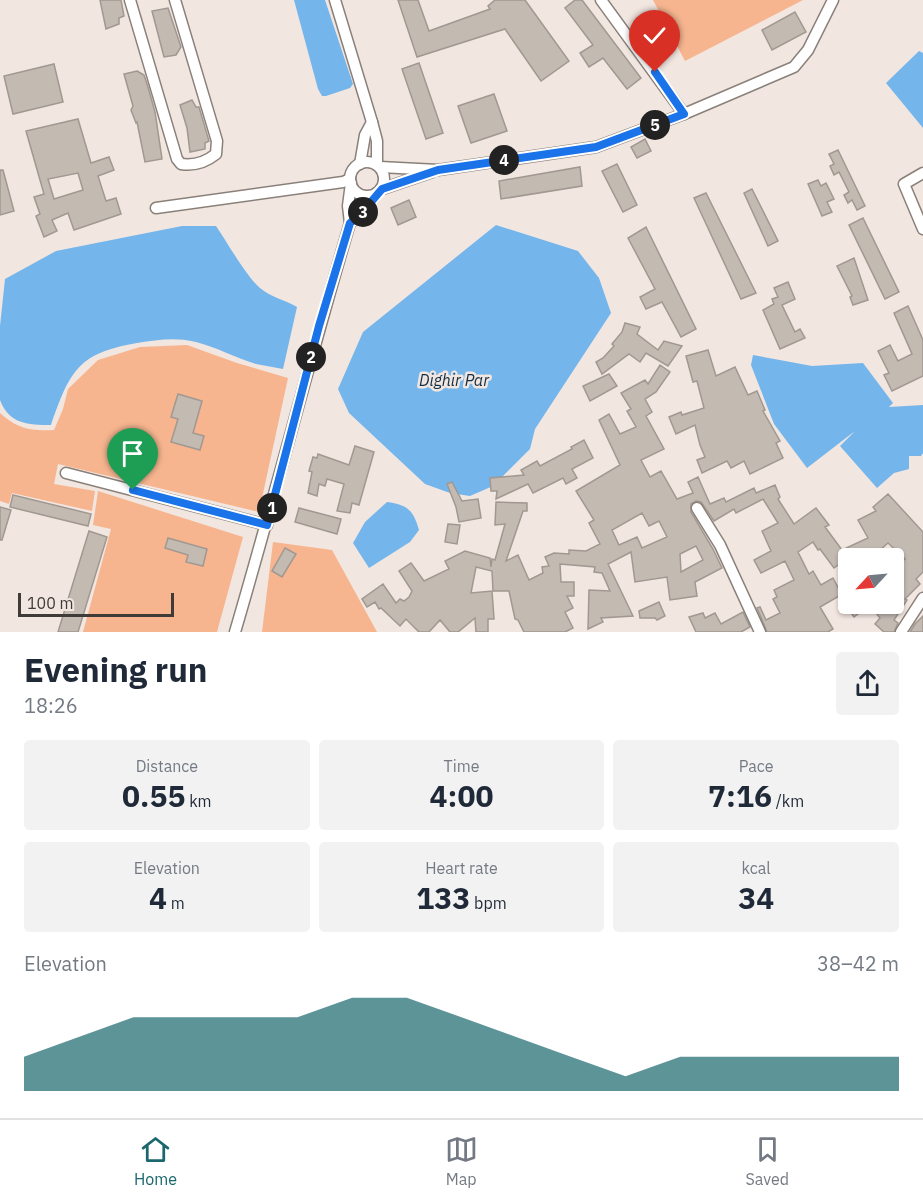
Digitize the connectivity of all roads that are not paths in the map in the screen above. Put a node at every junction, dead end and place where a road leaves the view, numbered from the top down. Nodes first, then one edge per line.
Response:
1 (130, 0) edge
2 (175, 0) edge
3 (335, 0) edge
4 (602, 0) edge
5 (833, 0) edge
6 (684, 114) junction
7 (372, 122) junction
8 (360, 164) junction
9 (378, 166) junction
10 (438, 170) junction
11 (923, 172) edge
12 (350, 181) junction
13 (379, 191) junction
14 (156, 208) dead end
15 (350, 223) junction
16 (923, 229) edge
17 (66, 473) dead end
18 (697, 508) dead end
19 (267, 525) junction
20 (923, 598) edge
21 (235, 632) edge
22 (760, 632) edge
23 (901, 632) edge

1 - 2 street
3 - 7 street
4 - 6 street
5 - 6 street
6 - 10 street
7 - 8 street
7 - 9 street
8 - 9 street
8 - 12 street
9 - 10 street
9 - 13 street
10 - 13 street
11 - 16 street
12 - 13 street
12 - 14 street
12 - 15 street
13 - 15 street
15 - 19 street
17 - 19 street
18 - 22 street
19 - 21 street
20 - 23 street

